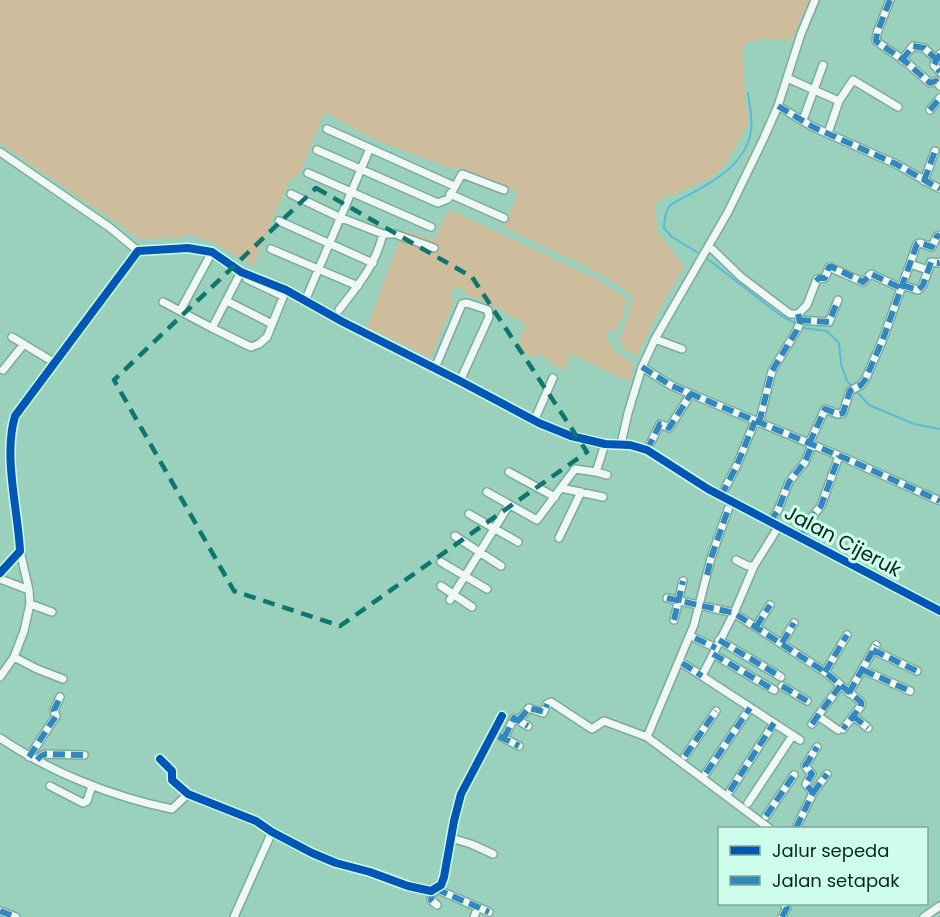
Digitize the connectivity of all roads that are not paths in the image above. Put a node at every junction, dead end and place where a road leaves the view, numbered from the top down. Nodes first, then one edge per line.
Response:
1 (815, 0) edge
2 (890, 0) edge
3 (938, 57) edge
4 (902, 60) junction
5 (824, 65) dead end
6 (940, 72) edge
7 (787, 78) junction
8 (940, 86) edge
9 (815, 90) junction
10 (940, 98) edge
11 (839, 101) junction
12 (778, 106) junction
13 (898, 107) dead end
14 (930, 110) dead end
15 (803, 120) junction
16 (327, 129) dead end
17 (828, 134) junction
18 (370, 148) junction
19 (317, 150) dead end
20 (935, 151) dead end
21 (0, 152) edge
22 (360, 169) junction
23 (308, 172) dead end
24 (924, 181) junction
25 (454, 186) junction
26 (940, 189) edge
27 (504, 190) dead end
28 (350, 192) junction
29 (291, 194) dead end
30 (450, 194) junction
31 (339, 217) junction
32 (504, 218) dead end
33 (279, 221) dead end
34 (431, 227) dead end
35 (382, 234) junction
36 (940, 235) edge
37 (328, 243) junction
38 (708, 247) junction
39 (932, 247) junction
40 (434, 248) dead end
41 (271, 249) dead end
42 (940, 250) edge
43 (138, 251) junction
44 (212, 252) junction
45 (940, 262) edge
46 (373, 263) junction
47 (910, 264) junction
48 (317, 270) junction
49 (928, 270) junction
50 (241, 274) junction
51 (358, 286) junction
52 (901, 286) junction
53 (284, 293) junction
54 (838, 300) dead end
55 (227, 301) junction
56 (304, 301) junction
57 (163, 302) dead end
58 (339, 310) dead end
59 (180, 311) junction
60 (799, 321) junction
61 (272, 324) junction
62 (212, 328) junction
63 (12, 337) dead end
64 (655, 339) junction
65 (24, 344) junction
66 (682, 350) dead end
67 (55, 363) junction
68 (642, 367) junction
69 (435, 368) junction
70 (3, 370) dead end
71 (553, 378) dead end
72 (676, 378) dead end
73 (460, 381) junction
74 (672, 386) junction
75 (691, 394) junction
76 (534, 421) junction
77 (757, 422) junction
78 (605, 444) junction
79 (621, 444) junction
80 (811, 444) junction
81 (646, 450) junction
82 (839, 456) junction
83 (509, 472) dead end
84 (596, 472) junction
85 (607, 475) dead end
86 (561, 488) junction
87 (487, 492) dead end
88 (581, 492) junction
89 (721, 496) junction
90 (555, 497) junction
91 (603, 497) dead end
92 (731, 501) junction
93 (940, 501) edge
94 (509, 505) junction
95 (469, 514) dead end
96 (770, 522) junction
97 (779, 526) junction
98 (495, 529) junction
99 (455, 536) dead end
100 (559, 538) dead end
101 (800, 538) junction
102 (518, 542) dead end
103 (20, 551) junction
104 (479, 552) junction
105 (736, 560) dead end
106 (441, 562) dead end
107 (501, 566) dead end
108 (754, 566) junction
109 (0, 573) edge
110 (464, 576) junction
111 (0, 579) edge
112 (683, 581) dead end
113 (441, 586) dead end
114 (30, 590) junction
115 (487, 590) dead end
116 (452, 598) junction
117 (667, 598) dead end
118 (678, 601) junction
119 (30, 604) junction
120 (770, 605) dead end
121 (472, 607) dead end
122 (700, 607) junction
123 (940, 611) edge
124 (52, 612) dead end
125 (734, 614) junction
126 (674, 620) dead end
127 (794, 623) dead end
128 (756, 627) junction
129 (847, 635) dead end
130 (695, 638) dead end
131 (719, 640) junction
132 (782, 643) junction
133 (714, 651) junction
134 (14, 657) junction
135 (682, 663) dead end
136 (863, 670) junction
137 (917, 671) dead end
138 (825, 672) junction
139 (702, 676) junction
140 (0, 677) edge
141 (781, 677) dead end
142 (63, 679) dead end
143 (782, 686) dead end
144 (840, 686) junction
145 (774, 690) dead end
146 (910, 691) dead end
147 (849, 693) junction
148 (60, 697) dead end
149 (807, 701) dead end
150 (750, 708) junction
151 (716, 711) dead end
152 (502, 716) dead end
153 (818, 716) junction
154 (853, 716) junction
155 (519, 720) junction
156 (774, 723) junction
157 (812, 724) dead end
158 (528, 726) dead end
159 (868, 728) dead end
160 (494, 733) junction
161 (792, 735) junction
162 (647, 736) junction
163 (0, 738) edge
164 (504, 738) junction
165 (800, 740) dead end
166 (519, 746) dead end
167 (817, 747) dead end
168 (84, 755) dead end
169 (685, 756) dead end
170 (29, 757) junction
171 (160, 759) dead end
172 (37, 760) junction
173 (706, 773) dead end
174 (812, 774) junction
175 (827, 774) dead end
176 (794, 775) dead end
177 (822, 781) junction
178 (50, 786) dead end
179 (92, 786) junction
180 (730, 790) dead end
181 (813, 793) junction
182 (188, 794) junction
183 (748, 803) dead end
184 (766, 816) dead end
185 (768, 827) edge
186 (796, 827) edge
187 (272, 832) junction
188 (451, 838) junction
189 (493, 854) dead end
190 (434, 890) junction
191 (437, 904) dead end
192 (940, 906) edge
193 (478, 907) junction
194 (0, 911) edge
195 (489, 912) dead end
196 (16, 917) edge
197 (234, 917) edge
198 (474, 917) edge
199 (924, 917) edge

1 - 7 street
2 - 4 street
3 - 4 street
3 - 6 street
4 - 8 street
5 - 9 street
7 - 9 street
7 - 12 street
9 - 11 street
9 - 15 street
10 - 14 street
11 - 13 street
11 - 17 street
12 - 15 street
12 - 38 street
15 - 17 street
16 - 18 street
17 - 24 street
18 - 22 street
18 - 25 street
19 - 22 street
20 - 24 street
21 - 43 street
22 - 28 street
22 - 30 street
23 - 28 street
24 - 26 street
25 - 27 street
25 - 30 street
28 - 31 street
28 - 34 street
29 - 31 street
30 - 32 street
31 - 35 street
31 - 37 street
33 - 37 street
35 - 40 street
35 - 46 street
36 - 39 street
37 - 46 street
37 - 48 street
38 - 60 street
38 - 64 street
39 - 42 street
39 - 47 street
41 - 48 street
43 - 44 street
43 - 67 street
44 - 50 street
44 - 59 street
45 - 49 street
46 - 51 street
47 - 49 street
47 - 52 street
48 - 51 street
48 - 56 street
49 - 52 street
50 - 53 street
50 - 55 street
51 - 58 street
52 - 60 street
52 - 80 street
53 - 56 street
53 - 61 street
54 - 60 street
55 - 61 street
55 - 62 street
56 - 69 street
57 - 59 street
59 - 62 street
60 - 77 street
61 - 62 street
63 - 65 street
64 - 66 street
64 - 68 street
65 - 67 street
65 - 70 street
67 - 103 street
68 - 74 street
68 - 79 street
69 - 73 street
69 - 73 street
71 - 76 street
72 - 74 street
73 - 76 street
74 - 75 street
75 - 77 street
75 - 81 street
76 - 78 street
77 - 80 street
77 - 89 street
78 - 79 street
78 - 84 street
79 - 81 street
80 - 82 street
80 - 96 street
81 - 89 street, Jalan Cijeruk
82 - 93 street
82 - 101 street
83 - 90 street
84 - 85 street
84 - 86 street
86 - 88 street
86 - 90 street
87 - 94 street
88 - 91 street
88 - 100 street
89 - 92 street, Jalan Cijeruk
90 - 94 street
92 - 96 street, Jalan Cijeruk
92 - 122 street
94 - 98 street
95 - 98 street
96 - 97 street, Jalan Cijeruk
97 - 101 street, Jalan Cijeruk
97 - 108 street
98 - 102 street
98 - 104 street
99 - 104 street
101 - 123 street, Jalan Cijeruk
103 - 109 street
103 - 114 street
104 - 107 street
104 - 110 street
105 - 108 street
106 - 110 street
108 - 125 street
110 - 115 street
110 - 116 street
111 - 114 street
112 - 118 street
113 - 116 street
114 - 119 street
116 - 121 street
117 - 118 street
118 - 122 street
118 - 126 street
119 - 124 street
119 - 134 street
120 - 128 street
122 - 125 street
122 - 162 street
125 - 128 street
125 - 131 street
127 - 132 street
128 - 132 street
129 - 138 street
130 - 133 street
131 - 133 street
131 - 141 street
132 - 138 street
133 - 139 street
133 - 145 street
134 - 140 street
134 - 142 street
135 - 139 street
136 - 137 street
136 - 146 street
136 - 147 street
138 - 144 street
139 - 150 street
143 - 149 street
144 - 147 street
144 - 153 street
147 - 154 street
148 - 170 street
150 - 156 street
150 - 173 street
151 - 169 street
152 - 160 street
153 - 154 street
153 - 157 street
154 - 159 street
155 - 158 street
155 - 162 street
155 - 164 street
156 - 161 street
156 - 180 street
160 - 164 street
160 - 188 street
161 - 165 street
161 - 183 street
162 - 185 street
163 - 170 street
164 - 166 street
167 - 174 street
168 - 172 street
170 - 172 street
171 - 182 street
172 - 179 street
174 - 177 street
174 - 181 street
175 - 177 street
176 - 184 street
177 - 181 street
178 - 179 street
179 - 182 street
181 - 186 street
182 - 187 street
187 - 190 street
187 - 197 street
188 - 189 street
188 - 190 street
190 - 191 street
190 - 193 street
192 - 199 street
193 - 195 street
193 - 198 street
194 - 196 street

